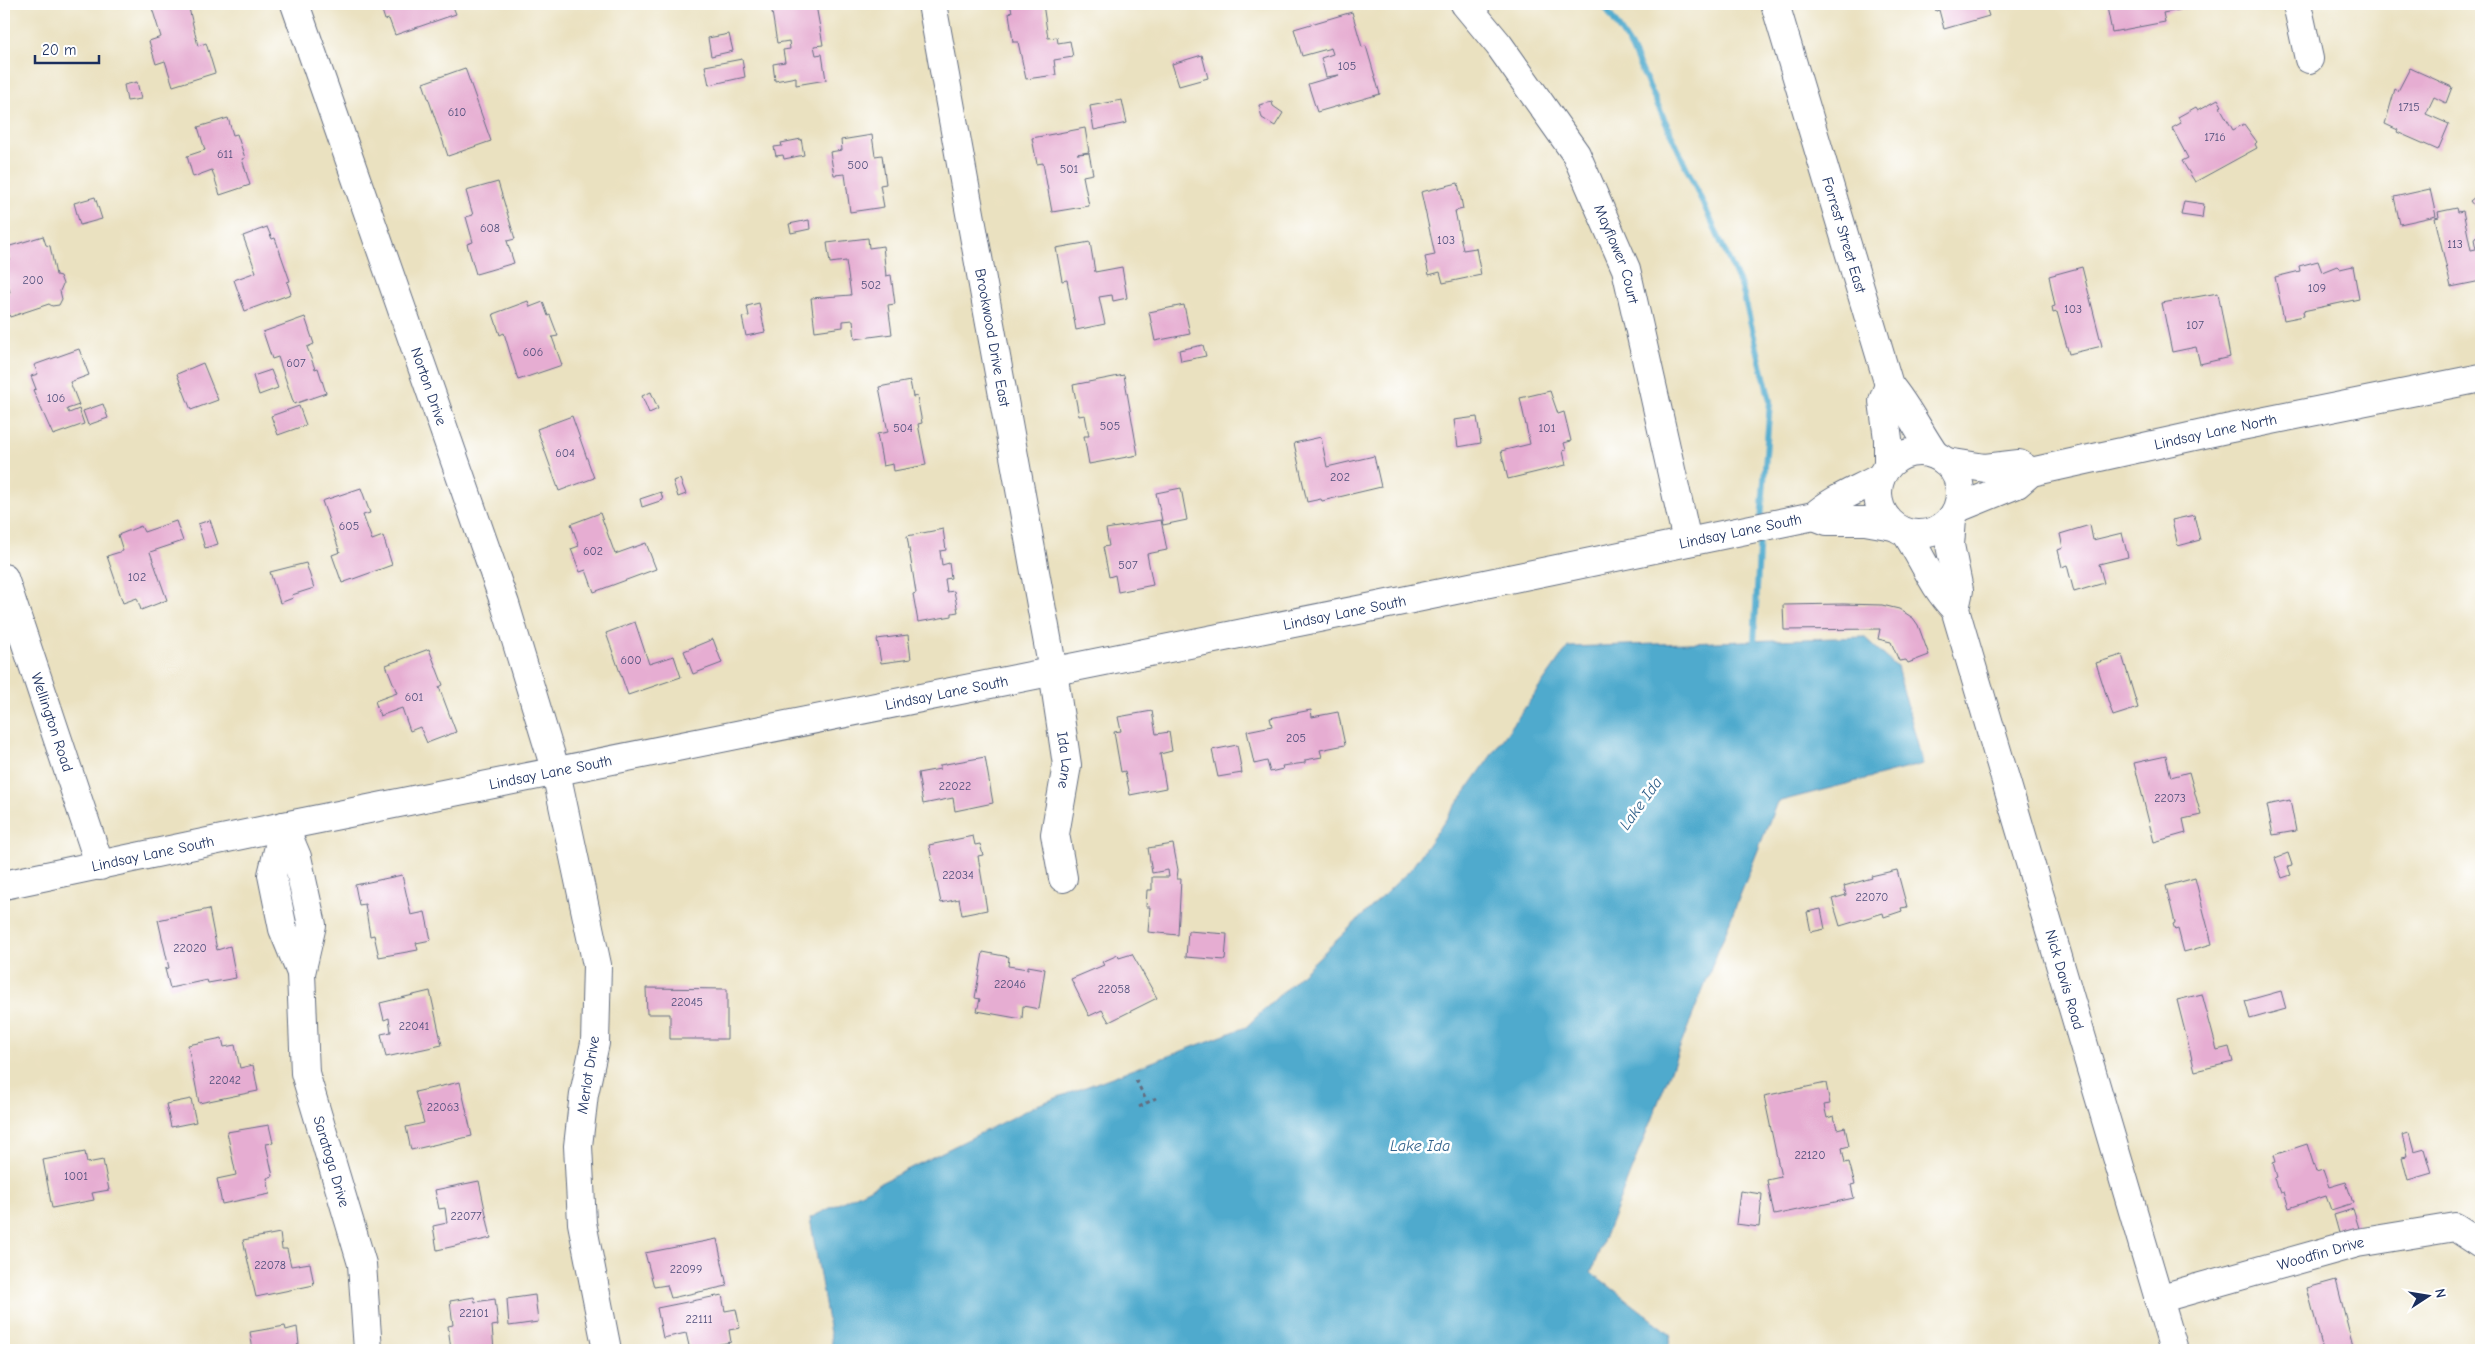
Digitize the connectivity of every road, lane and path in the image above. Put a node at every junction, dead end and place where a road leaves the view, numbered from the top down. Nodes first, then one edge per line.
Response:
1 (295, 4) edge
2 (932, 4) edge
3 (1465, 4) edge
4 (1775, 4) edge
5 (2297, 4) edge
6 (2309, 60) dead end
7 (2481, 378) edge
8 (1889, 385) junction
9 (1941, 459) junction
10 (1884, 472) junction
11 (2031, 472) junction
12 (1955, 513) junction
13 (1814, 516) junction
14 (1899, 530) junction
15 (1687, 541) junction
16 (4, 578) edge
17 (1955, 609) junction
18 (1053, 671) junction
19 (556, 772) junction
20 (284, 826) junction
21 (100, 866) junction
22 (1063, 878) dead end
23 (4, 885) edge
24 (1136, 1080) dead end
25 (1156, 1098) dead end
26 (1147, 1102) junction
27 (1139, 1107) dead end
28 (2481, 1244) edge
29 (2158, 1299) junction
30 (368, 1350) edge
31 (607, 1350) edge
32 (2174, 1350) edge

1 - 19 street, Norton Drive
2 - 18 street, Brookwood Drive East
3 - 15 street, Mayflower Court
4 - 8 street, Forrest Street East
5 - 6 street
7 - 11 street, Lindsay Lane North
8 - 9 street, Forrest Street East
8 - 10 street
9 - 10 street
9 - 11 street
9 - 12 street
10 - 13 street, Lindsay Lane South
10 - 14 street
11 - 12 street, Lindsay Lane North
12 - 14 street
12 - 17 street, Nick Davis Road
13 - 14 street
13 - 15 street, Lindsay Lane South
14 - 17 street, Nick Davis Road
15 - 18 street, Lindsay Lane South
16 - 21 street, Wellington Road
17 - 29 street, Nick Davis Road
18 - 19 street, Lindsay Lane South
18 - 22 street, Ida Lane
19 - 20 street, Lindsay Lane South
19 - 31 street, Merlot Drive
20 - 21 street, Lindsay Lane South
20 - 30 street, Saratoga Drive
21 - 23 street, Lindsay Lane South
24 - 26 path
25 - 26 path
26 - 27 path
28 - 29 street, Woodfin Drive
29 - 32 street, Nick Davis Road

